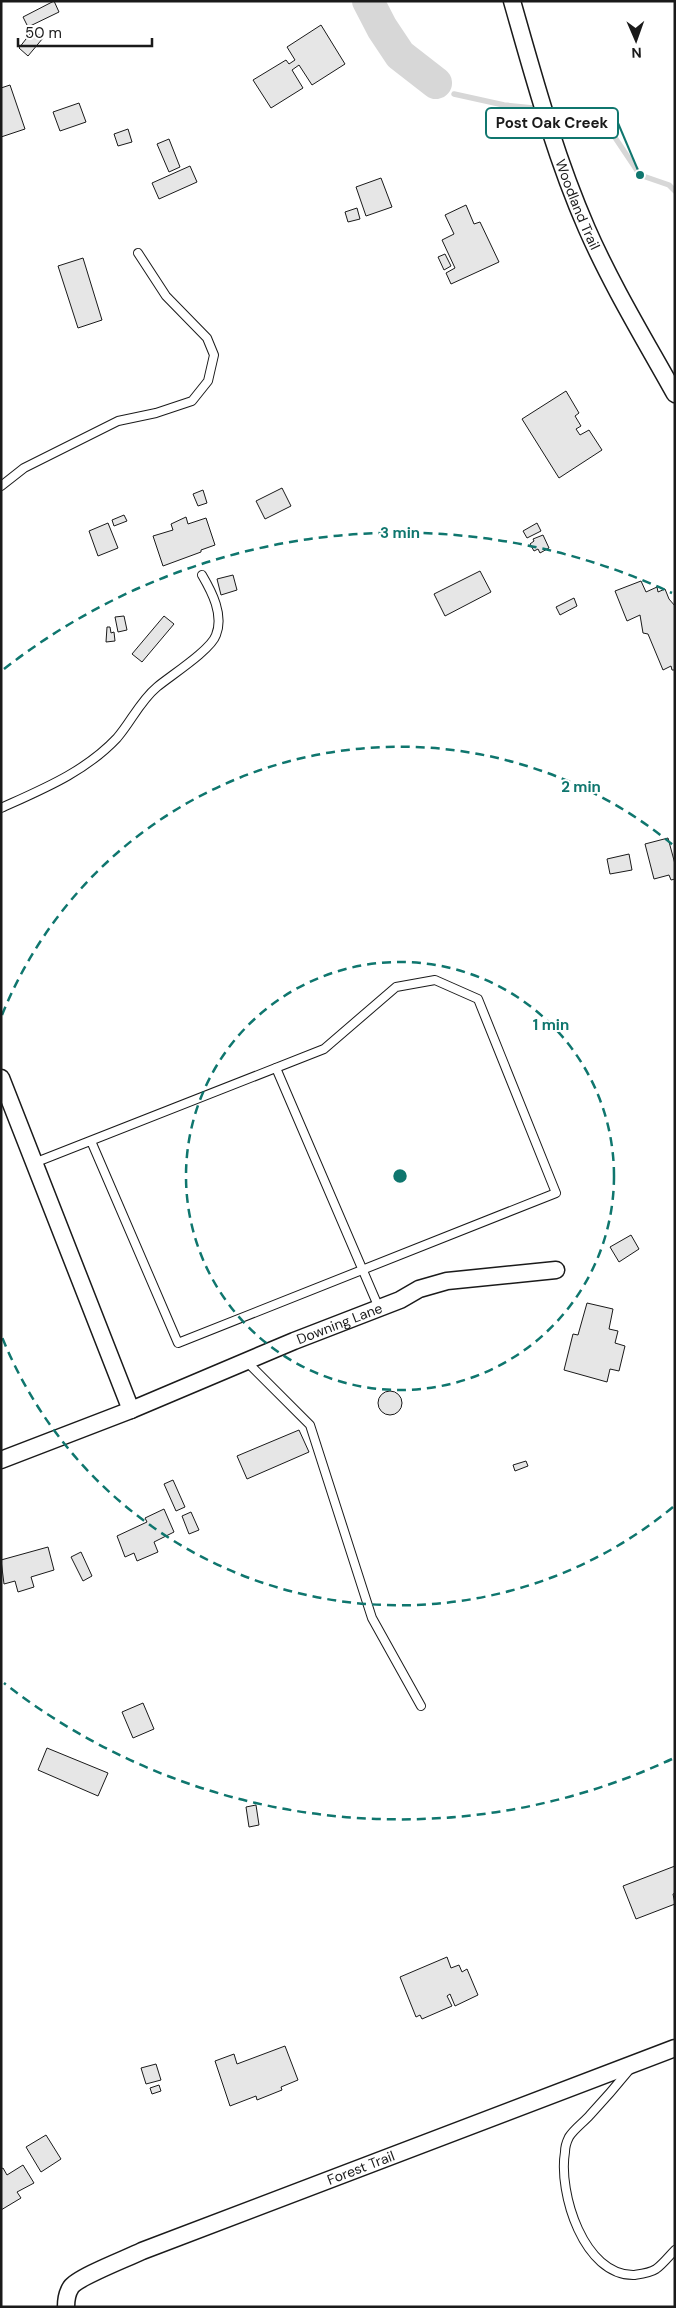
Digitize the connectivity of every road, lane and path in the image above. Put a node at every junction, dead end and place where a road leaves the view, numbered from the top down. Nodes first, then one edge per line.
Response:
1 (512, 1) edge
2 (138, 253) dead end
3 (675, 394) edge
4 (1, 486) edge
5 (202, 575) dead end
6 (1, 808) edge
7 (276, 1068) junction
8 (1, 1078) edge
9 (91, 1141) junction
10 (34, 1163) junction
11 (556, 1270) dead end
12 (363, 1271) junction
13 (379, 1308) junction
14 (246, 1361) junction
15 (131, 1410) junction
16 (1, 1460) edge
17 (421, 1706) dead end
18 (675, 2048) edge
19 (632, 2065) junction
20 (675, 2250) edge
21 (66, 2307) edge

1 - 3 street, Woodland Trail
2 - 4 lane
5 - 6 lane
7 - 9 lane
7 - 12 lane
7 - 12 lane
8 - 10 street
9 - 10 lane
9 - 12 lane
10 - 15 street
11 - 13 street, Downing Lane
12 - 13 lane
13 - 14 street, Downing Lane
14 - 15 street, Downing Lane
14 - 17 lane
15 - 16 street, Downing Lane
18 - 19 street, Forest Trail
19 - 20 lane
19 - 21 street, Forest Trail

